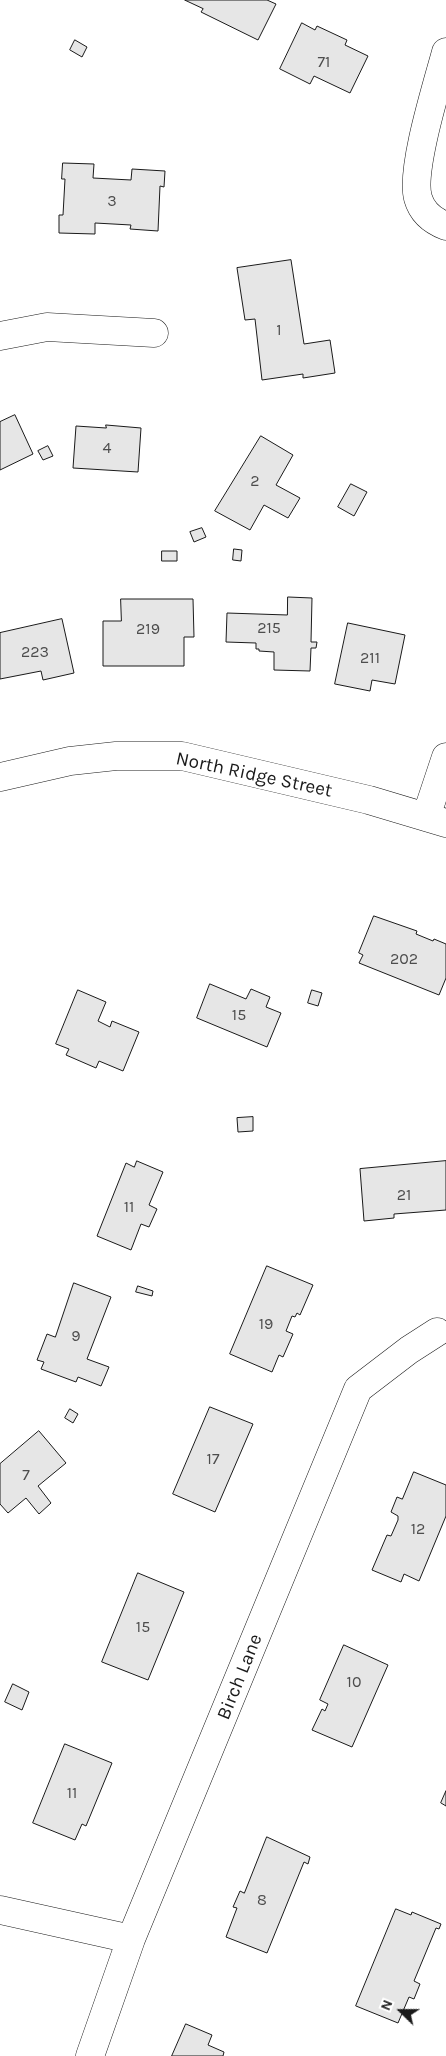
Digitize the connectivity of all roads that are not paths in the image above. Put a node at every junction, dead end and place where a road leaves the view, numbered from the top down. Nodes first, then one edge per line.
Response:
1 (446, 52) edge
2 (446, 226) edge
3 (154, 333) dead end
4 (0, 336) edge
5 (446, 757) edge
6 (0, 777) edge
7 (436, 820) edge
8 (437, 1332) dead end
9 (0, 1910) edge
10 (131, 1940) junction
11 (90, 2056) edge

1 - 2 street
3 - 4 street
5 - 7 street
6 - 7 street, North Ridge Street
8 - 10 street, Birch Lane
9 - 10 street
10 - 11 street, Birch Lane

